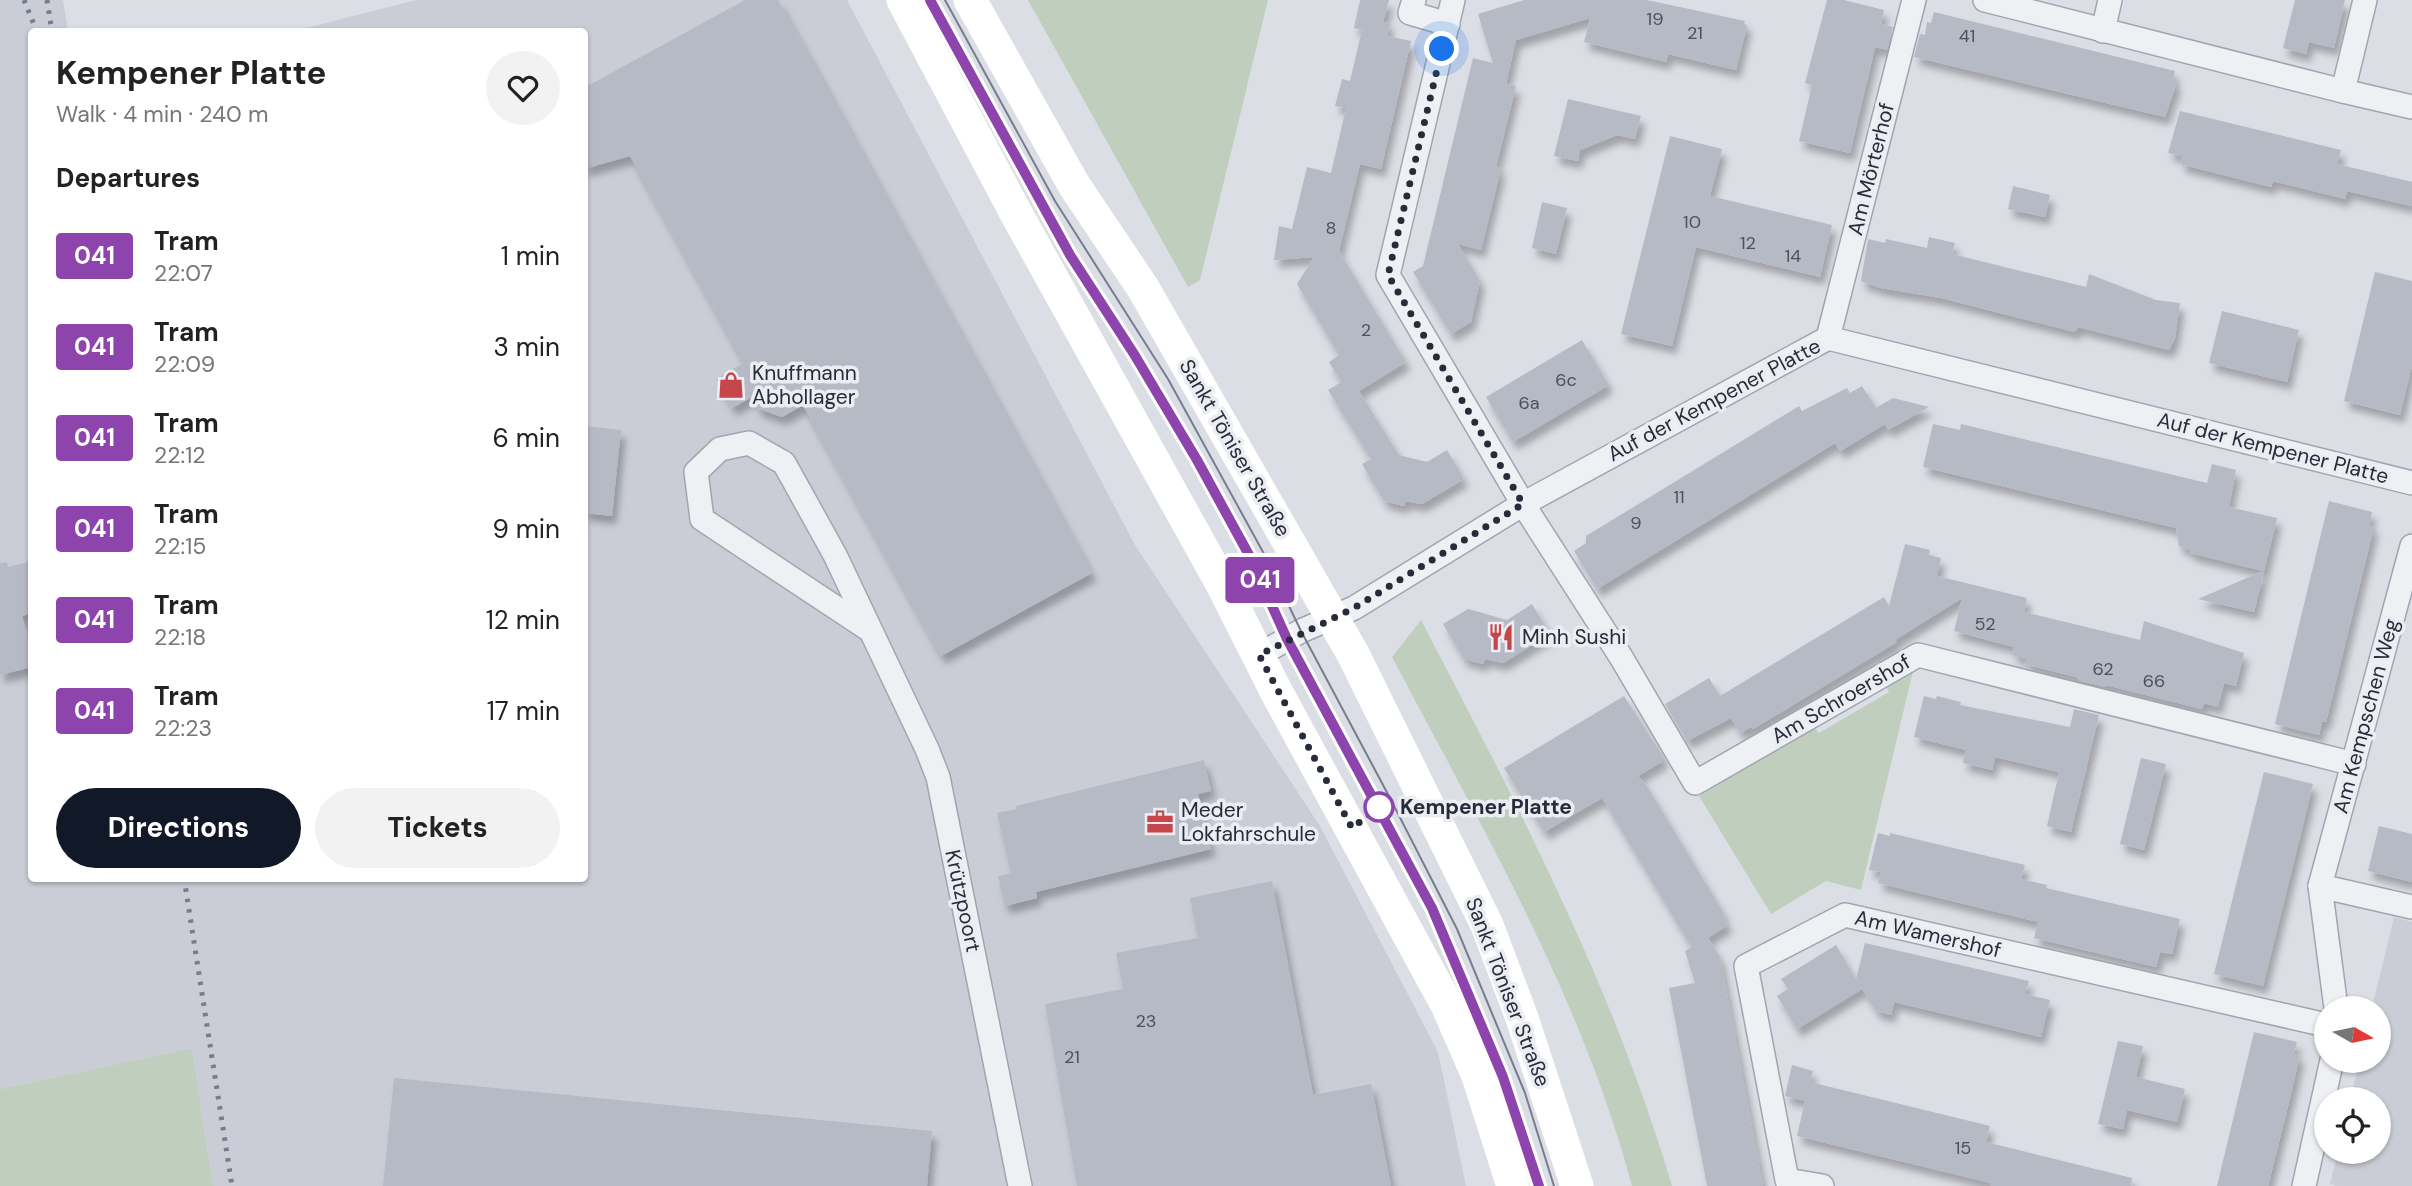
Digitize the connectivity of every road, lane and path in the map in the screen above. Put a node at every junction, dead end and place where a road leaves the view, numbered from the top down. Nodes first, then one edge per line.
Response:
1 (903, 0) edge
2 (970, 0) edge
3 (1414, 0) edge
4 (1453, 0) edge
5 (1914, 0) edge
6 (1985, 0) edge
7 (2110, 0) edge
8 (2365, 0) edge
9 (1448, 24) junction
10 (2103, 31) junction
11 (2343, 91) junction
12 (2412, 107) edge
13 (1828, 338) junction
14 (2412, 483) edge
15 (1523, 504) junction
16 (2412, 546) edge
17 (1331, 618) junction
18 (868, 629) junction
19 (1259, 655) junction
20 (2354, 764) junction
21 (2319, 886) junction
22 (2412, 907) edge
23 (2334, 996) edge
24 (2314, 1022) edge
25 (2329, 1073) edge
26 (1020, 1186) edge
27 (1513, 1186) edge
28 (1577, 1186) edge
29 (1822, 1186) edge
30 (2304, 1186) edge

1 - 19 main road
2 - 17 main road, Sankt Töniser Straße
3 - 9 street
4 - 9 street
5 - 13 street, Am Mörterhof
6 - 10 street
7 - 10 street
8 - 11 street
9 - 15 street
10 - 11 street
11 - 12 street
13 - 14 street, Auf der Kempener Platte
13 - 15 street, Auf der Kempener Platte
15 - 17 street, Auf der Kempener Platte
15 - 20 street, Am Schroershof
16 - 20 street, Am Kempschen Weg
17 - 19 street, Auf der Kempener Platte
17 - 28 main road, Sankt Töniser Straße
18 - 18 street, Krützpoort
18 - 26 street, Krützpoort
19 - 27 main road
20 - 21 street, Am Kempschen Weg
21 - 22 street
21 - 23 street, Am Kempschen Weg
24 - 29 street, Am Wamershof
25 - 30 street

